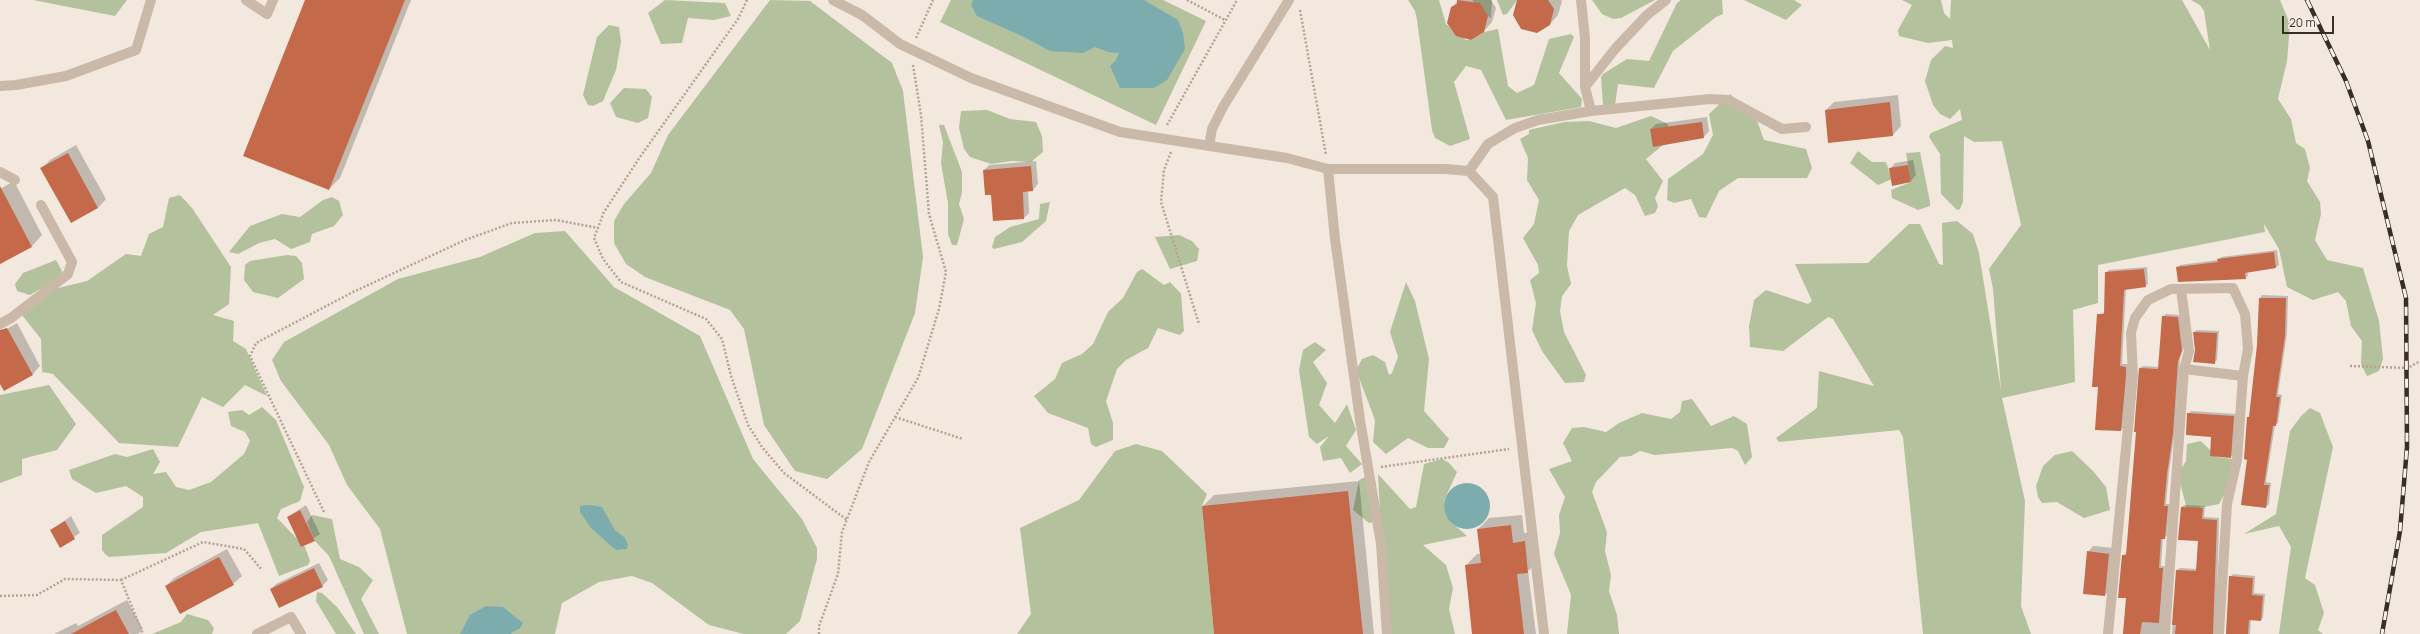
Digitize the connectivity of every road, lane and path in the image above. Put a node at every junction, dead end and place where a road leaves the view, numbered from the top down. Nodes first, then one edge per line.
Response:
1 (151, 0) edge
2 (246, 0) edge
3 (273, 0) edge
4 (747, 0) edge
5 (833, 0) edge
6 (933, 0) edge
7 (1187, 0) edge
8 (1237, 0) edge
9 (1289, 0) edge
10 (1581, 0) edge
11 (1666, 0) edge
12 (1299, 8) dead end
13 (1226, 20) junction
14 (911, 49) junction
15 (0, 86) edge
16 (1585, 87) junction
17 (1592, 111) junction
18 (1806, 128) dead end
19 (1158, 138) junction
20 (1175, 141) junction
21 (1209, 146) junction
22 (1328, 169) junction
23 (1469, 171) junction
24 (0, 172) edge
25 (15, 180) dead end
26 (41, 205) dead end
27 (598, 228) junction
28 (2181, 289) junction
29 (0, 324) edge
30 (1199, 324) dead end
31 (2420, 361) edge
32 (2350, 366) dead end
33 (2184, 369) junction
34 (2242, 376) junction
35 (895, 417) junction
36 (963, 439) dead end
37 (1523, 447) junction
38 (1368, 469) junction
39 (324, 512) dead end
40 (847, 520) junction
41 (262, 570) dead end
42 (121, 580) junction
43 (0, 596) edge
44 (143, 634) edge
45 (257, 634) edge
46 (301, 634) edge
47 (819, 634) edge
48 (1387, 634) edge
49 (1544, 634) edge
50 (2108, 634) edge
51 (2165, 634) edge
52 (2219, 634) edge

1 - 15 street
2 - 3 street
4 - 27 path
5 - 14 street
6 - 14 path
7 - 13 path
8 - 13 path
9 - 21 street
10 - 16 street
11 - 16 street
12 - 22 path
13 - 19 path
14 - 19 street
14 - 35 path
16 - 17 street
17 - 18 street
17 - 23 street
19 - 20 street
20 - 21 street
20 - 30 path
21 - 22 street
22 - 23 street
22 - 38 street
23 - 37 street
24 - 25 street
26 - 29 street
27 - 39 path
27 - 40 path
28 - 33 street
28 - 34 street
28 - 50 street
31 - 32 path
33 - 34 street
33 - 51 street
34 - 52 street
35 - 36 path
35 - 40 path
37 - 38 path
37 - 49 street
38 - 48 street
40 - 47 path
41 - 42 path
42 - 43 path
42 - 44 path
45 - 46 street

